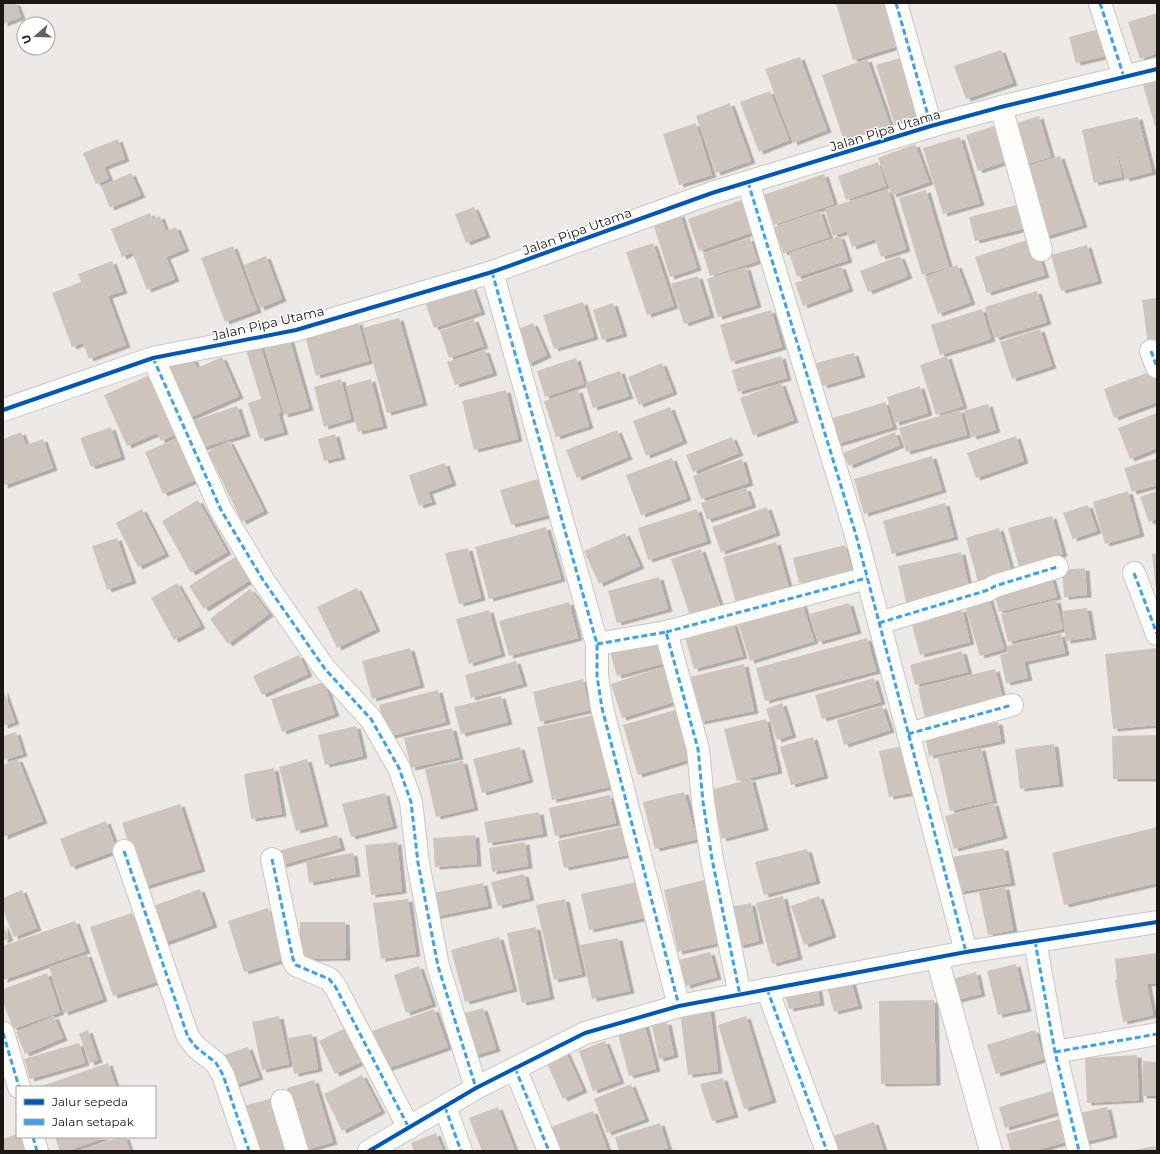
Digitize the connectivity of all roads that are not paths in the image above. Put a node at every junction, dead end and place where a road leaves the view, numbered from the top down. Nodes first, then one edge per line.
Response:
1 (896, 3) edge
2 (1100, 3) edge
3 (1157, 69) edge
4 (1124, 77) junction
5 (1002, 107) junction
6 (931, 126) junction
7 (748, 182) junction
8 (1041, 250) dead end
9 (492, 272) junction
10 (154, 358) junction
11 (3, 410) edge
12 (1056, 567) dead end
13 (1134, 573) dead end
14 (868, 578) junction
15 (879, 623) junction
16 (666, 632) junction
17 (1157, 634) edge
18 (597, 644) junction
19 (1012, 705) dead end
20 (908, 734) junction
21 (124, 851) dead end
22 (272, 859) dead end
23 (1157, 922) edge
24 (1035, 941) junction
25 (966, 952) junction
26 (936, 958) junction
27 (767, 990) junction
28 (740, 994) junction
29 (678, 1006) junction
30 (3, 1033) edge
31 (1157, 1034) edge
32 (1055, 1052) junction
33 (515, 1068) junction
34 (19, 1086) edge
35 (476, 1088) junction
36 (282, 1101) dead end
37 (445, 1107) junction
38 (409, 1128) junction
39 (33, 1138) edge
40 (37, 1151) edge
41 (249, 1151) edge
42 (297, 1151) edge
43 (370, 1151) edge
44 (461, 1151) edge
45 (549, 1151) edge
46 (827, 1151) edge
47 (991, 1151) edge
48 (1079, 1151) edge

1 - 6 street
2 - 4 street
3 - 4 street, Jalan Pipa Utama
4 - 5 street, Jalan Pipa Utama
5 - 6 street, Jalan Pipa Utama
5 - 8 street
6 - 7 street, Jalan Pipa Utama
7 - 9 street, Jalan Pipa Utama
7 - 14 street
9 - 10 street, Jalan Pipa Utama
9 - 18 street
10 - 11 street, Jalan Pipa Utama
10 - 35 street
12 - 15 street
13 - 17 street
14 - 15 street
14 - 16 street
15 - 20 street
16 - 18 street
16 - 28 street
18 - 29 street
19 - 20 street
20 - 25 street
21 - 41 street
22 - 38 street
23 - 24 street
24 - 25 street
24 - 32 street
25 - 26 street
26 - 27 street
26 - 47 street
27 - 28 street
27 - 46 street
28 - 29 street
29 - 33 street
30 - 34 street
31 - 32 street
32 - 48 street
33 - 35 street
33 - 45 street
35 - 37 street
36 - 42 street
37 - 38 street
37 - 44 street
38 - 43 street
39 - 40 street

